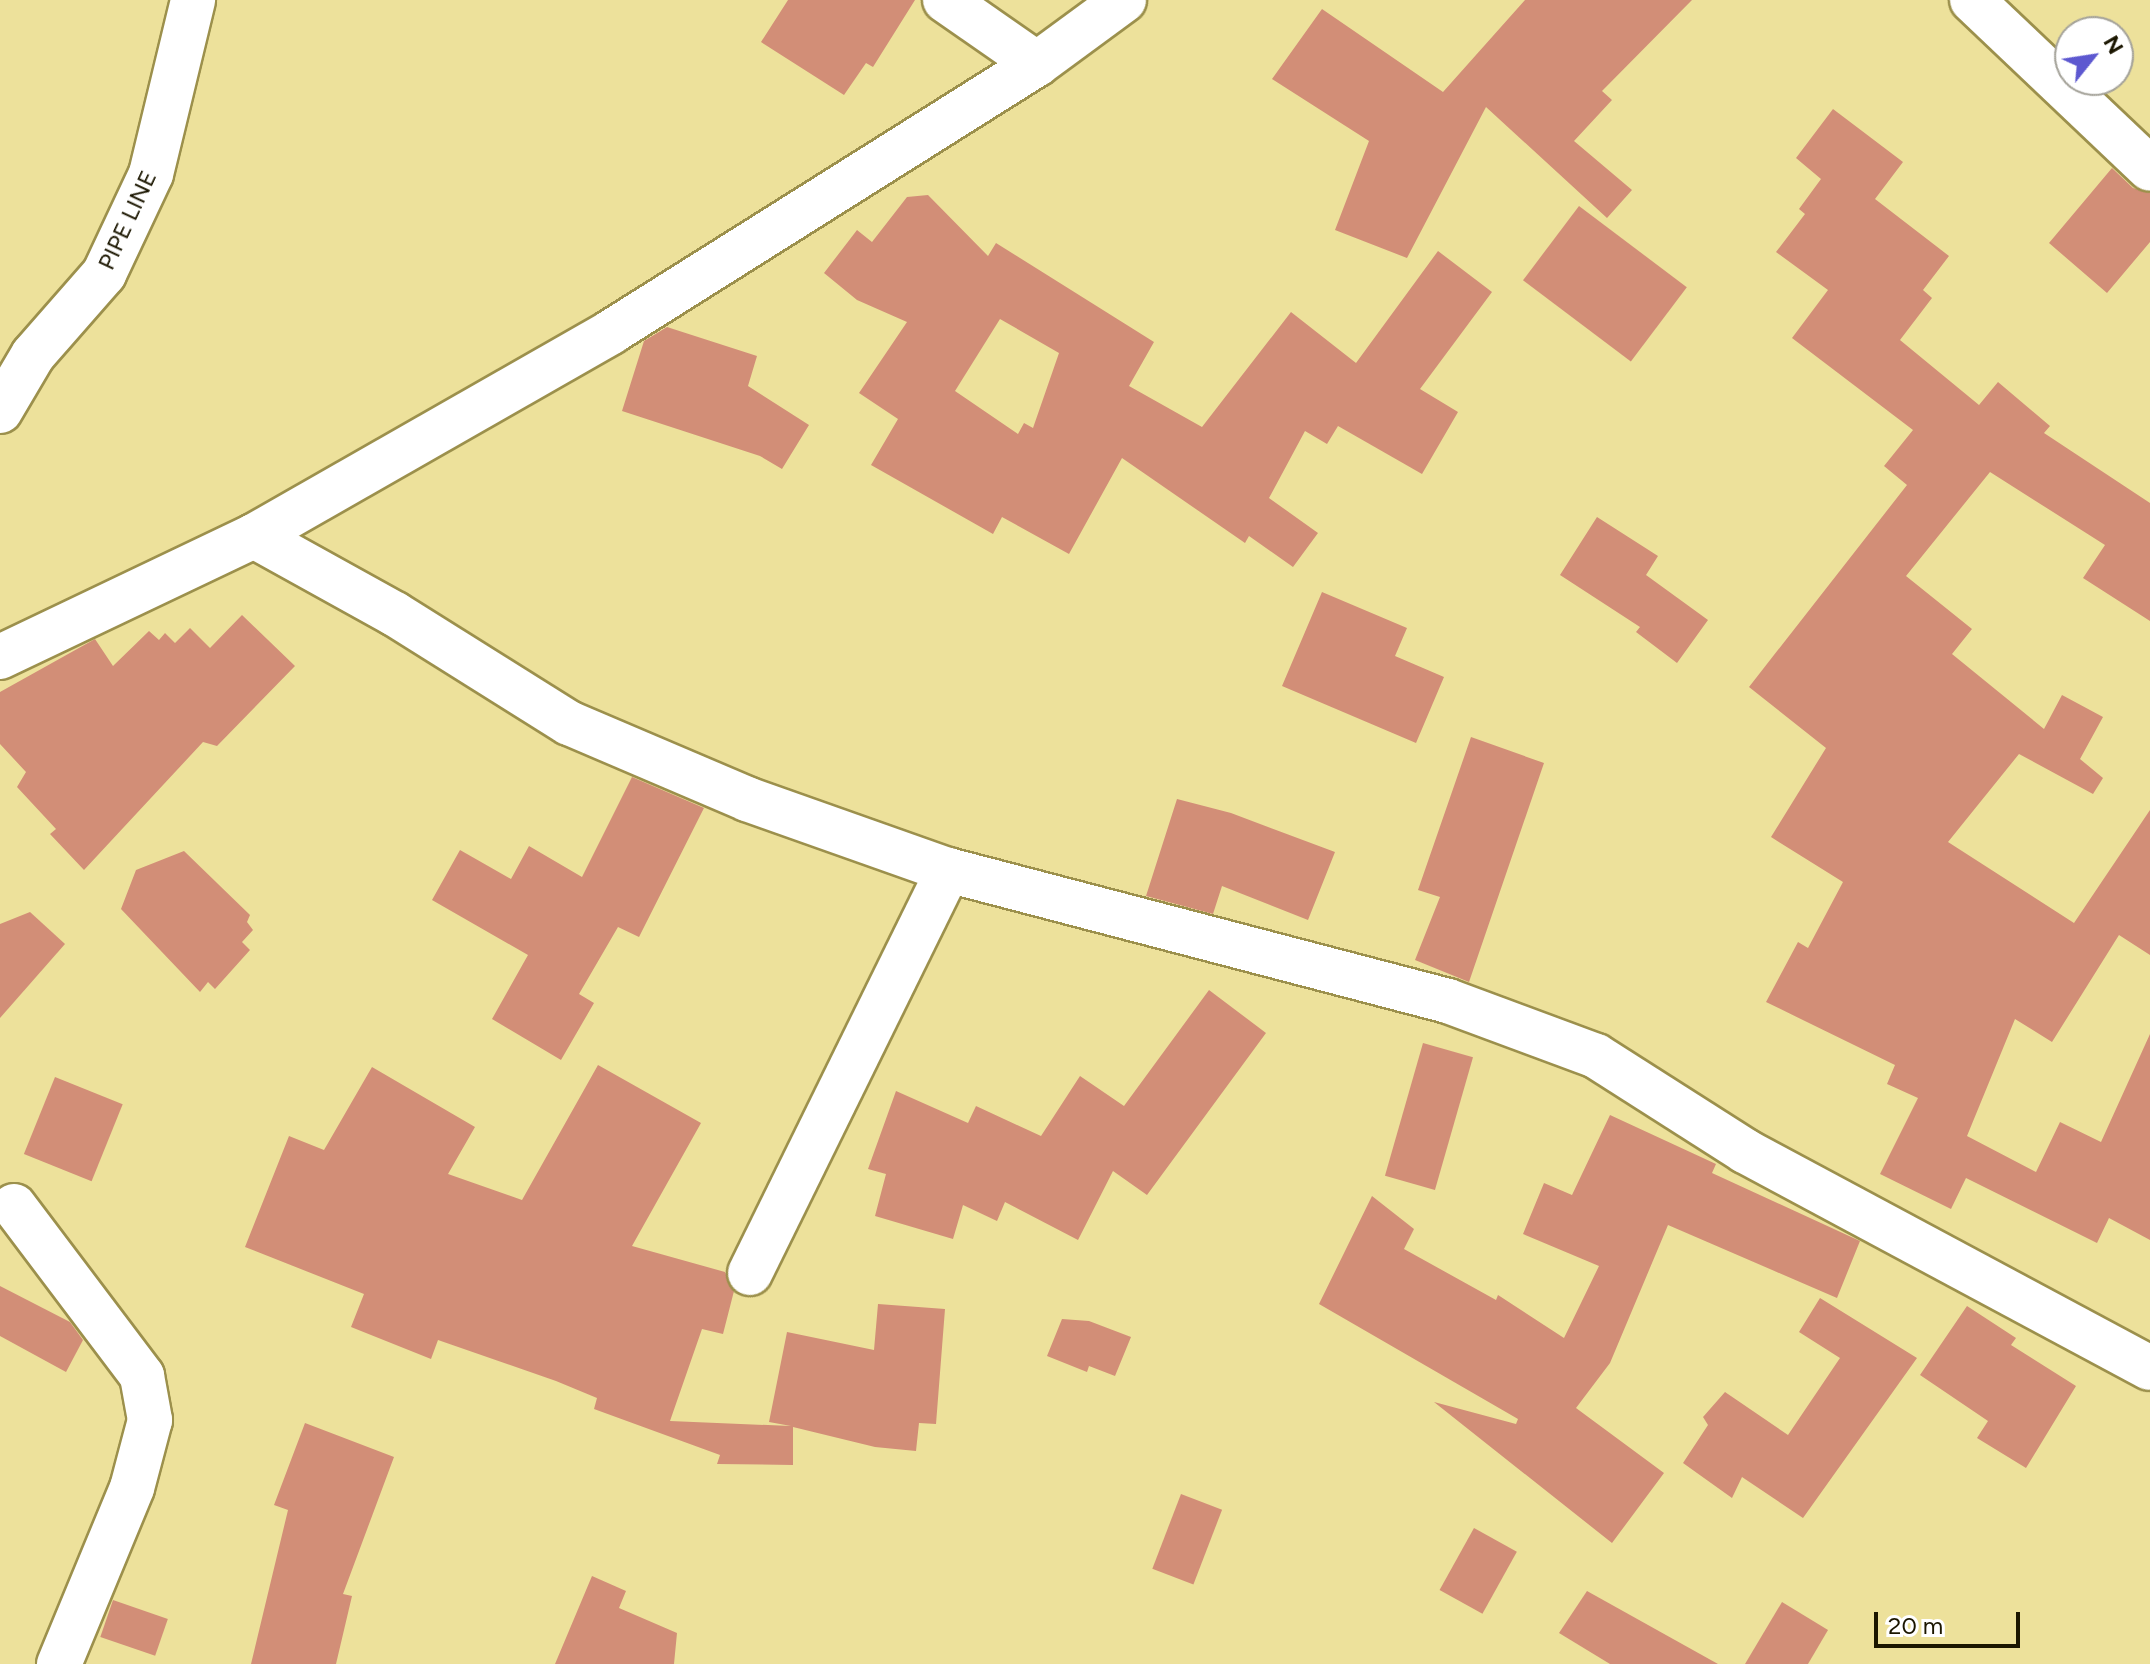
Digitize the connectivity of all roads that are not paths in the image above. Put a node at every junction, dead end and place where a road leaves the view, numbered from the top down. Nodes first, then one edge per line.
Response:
1 (193, 0) edge
2 (945, 0) edge
3 (1124, 0) edge
4 (1972, 0) edge
5 (1037, 64) junction
6 (2150, 169) edge
7 (0, 411) edge
8 (254, 536) junction
9 (0, 657) edge
10 (948, 870) junction
11 (14, 1206) dead end
12 (750, 1273) dead end
13 (2150, 1368) edge
14 (59, 1664) edge

1 - 7 street, PIPE LINE
2 - 5 street
3 - 5 street
4 - 6 street
5 - 8 street
8 - 9 street
8 - 10 street
10 - 12 street
10 - 13 street
11 - 14 street

